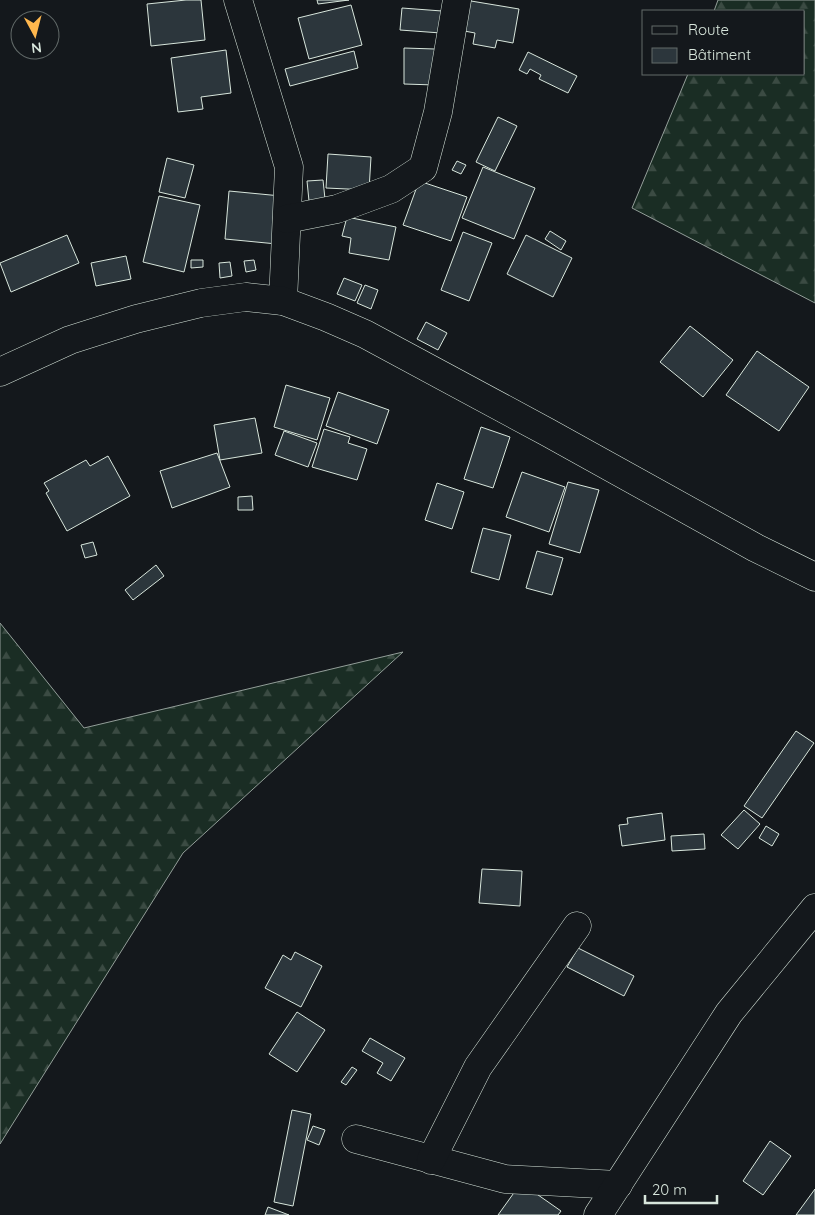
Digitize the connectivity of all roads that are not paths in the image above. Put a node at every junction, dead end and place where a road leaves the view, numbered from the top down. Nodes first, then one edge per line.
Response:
1 (238, 0) edge
2 (457, 0) edge
3 (287, 219) junction
4 (283, 301) junction
5 (0, 372) edge
6 (815, 577) edge
7 (815, 908) edge
8 (576, 926) dead end
9 (356, 1139) dead end
10 (431, 1160) junction
11 (618, 1184) junction
12 (598, 1215) edge

1 - 3 street
2 - 3 street
3 - 4 street
4 - 5 street
4 - 6 street
7 - 11 street
8 - 10 street
9 - 10 street
10 - 11 street
11 - 12 street

